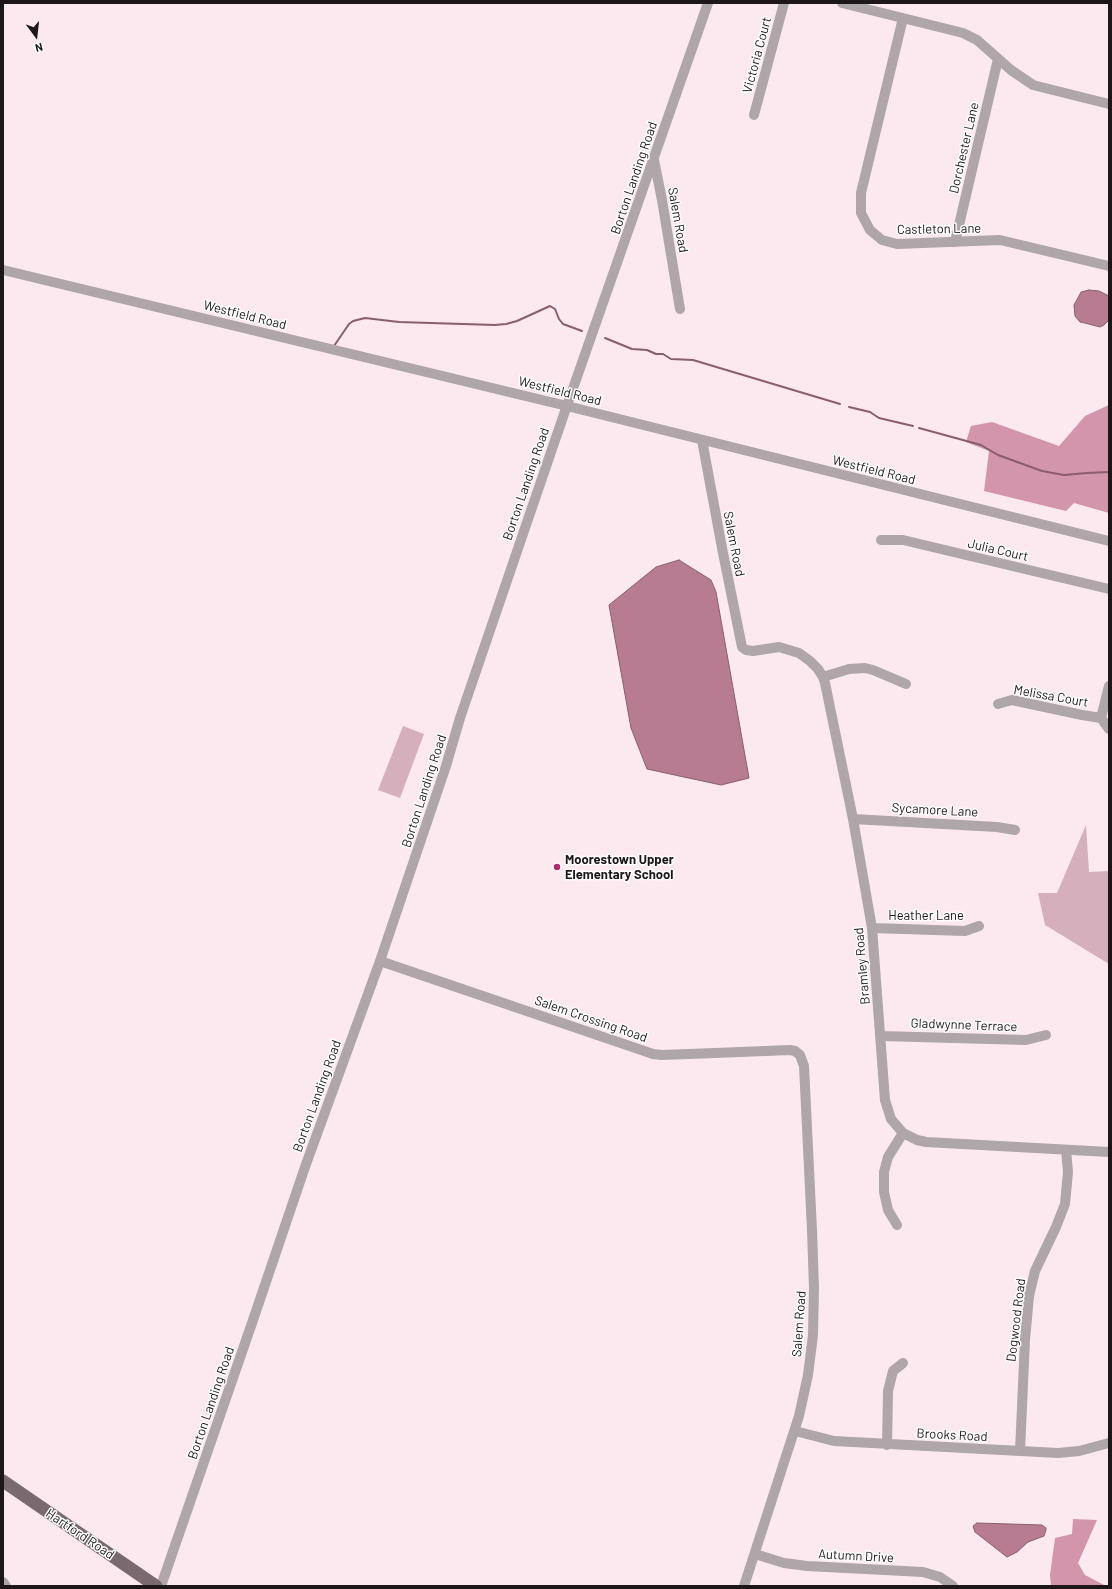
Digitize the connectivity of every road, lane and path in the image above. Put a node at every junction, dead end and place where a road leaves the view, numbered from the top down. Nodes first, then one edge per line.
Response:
1 (708, 3) edge
2 (784, 3) edge
3 (842, 3) edge
4 (904, 18) junction
5 (998, 59) junction
6 (1109, 104) edge
7 (754, 115) dead end
8 (654, 160) junction
9 (955, 242) junction
10 (1109, 266) edge
11 (3, 270) edge
12 (680, 309) dead end
13 (567, 406) junction
14 (702, 440) junction
15 (881, 540) dead end
16 (1109, 541) edge
17 (1109, 589) edge
18 (746, 650) joint
19 (823, 677) junction
20 (906, 684) dead end
21 (1109, 686) edge
22 (998, 704) dead end
23 (1101, 718) junction
24 (1109, 729) edge
25 (854, 819) junction
26 (1015, 830) dead end
27 (979, 926) dead end
28 (872, 928) junction
29 (380, 961) junction
30 (1046, 1035) dead end
31 (881, 1036) junction
32 (800, 1055) joint
33 (903, 1133) junction
34 (1066, 1150) junction
35 (1109, 1152) edge
36 (897, 1225) dead end
37 (903, 1362) dead end
38 (795, 1431) junction
39 (1109, 1443) edge
40 (887, 1445) junction
41 (1020, 1451) junction
42 (3, 1481) edge
43 (755, 1554) junction
44 (3, 1582) edge
45 (6, 1586) edge
46 (156, 1586) edge
47 (161, 1586) edge
48 (744, 1586) edge
49 (953, 1586) edge

1 - 8 street, Borton Landing Road
2 - 7 street, Victoria Court
3 - 4 street
4 - 5 street
4 - 9 street, Castleton Lane
5 - 6 street
5 - 9 street, Dorchester Lane
8 - 12 street, Salem Road
8 - 13 street, Borton Landing Road
9 - 10 street, Castleton Lane
11 - 13 street, Westfield Road
13 - 14 street, Westfield Road
13 - 29 street, Borton Landing Road
14 - 16 street, Westfield Road
14 - 18 street, Salem Road
15 - 17 street, Julia Court
18 - 19 street, Bramley Road
19 - 20 street
19 - 25 street, Bramley Road
21 - 23 street
22 - 23 street, Melissa Court
23 - 24 street
25 - 26 street, Sycamore Lane
25 - 28 street, Bramley Road
27 - 28 street, Heather Lane
28 - 31 street, Bramley Road
29 - 32 street, Salem Crossing Road
29 - 47 street, Borton Landing Road
30 - 31 street, Gladwynne Terrace
31 - 33 street, Bramley Road
32 - 38 street, Salem Road
33 - 34 street, Bramley Road
33 - 36 street
34 - 35 street, Bramley Road
34 - 41 street, Dogwood Road
37 - 40 street
38 - 40 street, Brooks Road
38 - 43 street, Salem Road
39 - 41 street, Brooks Road
40 - 41 street, Brooks Road
42 - 46 main road, Hartford Road
43 - 48 street, Salem Road
43 - 49 street, Autumn Drive
44 - 45 street

